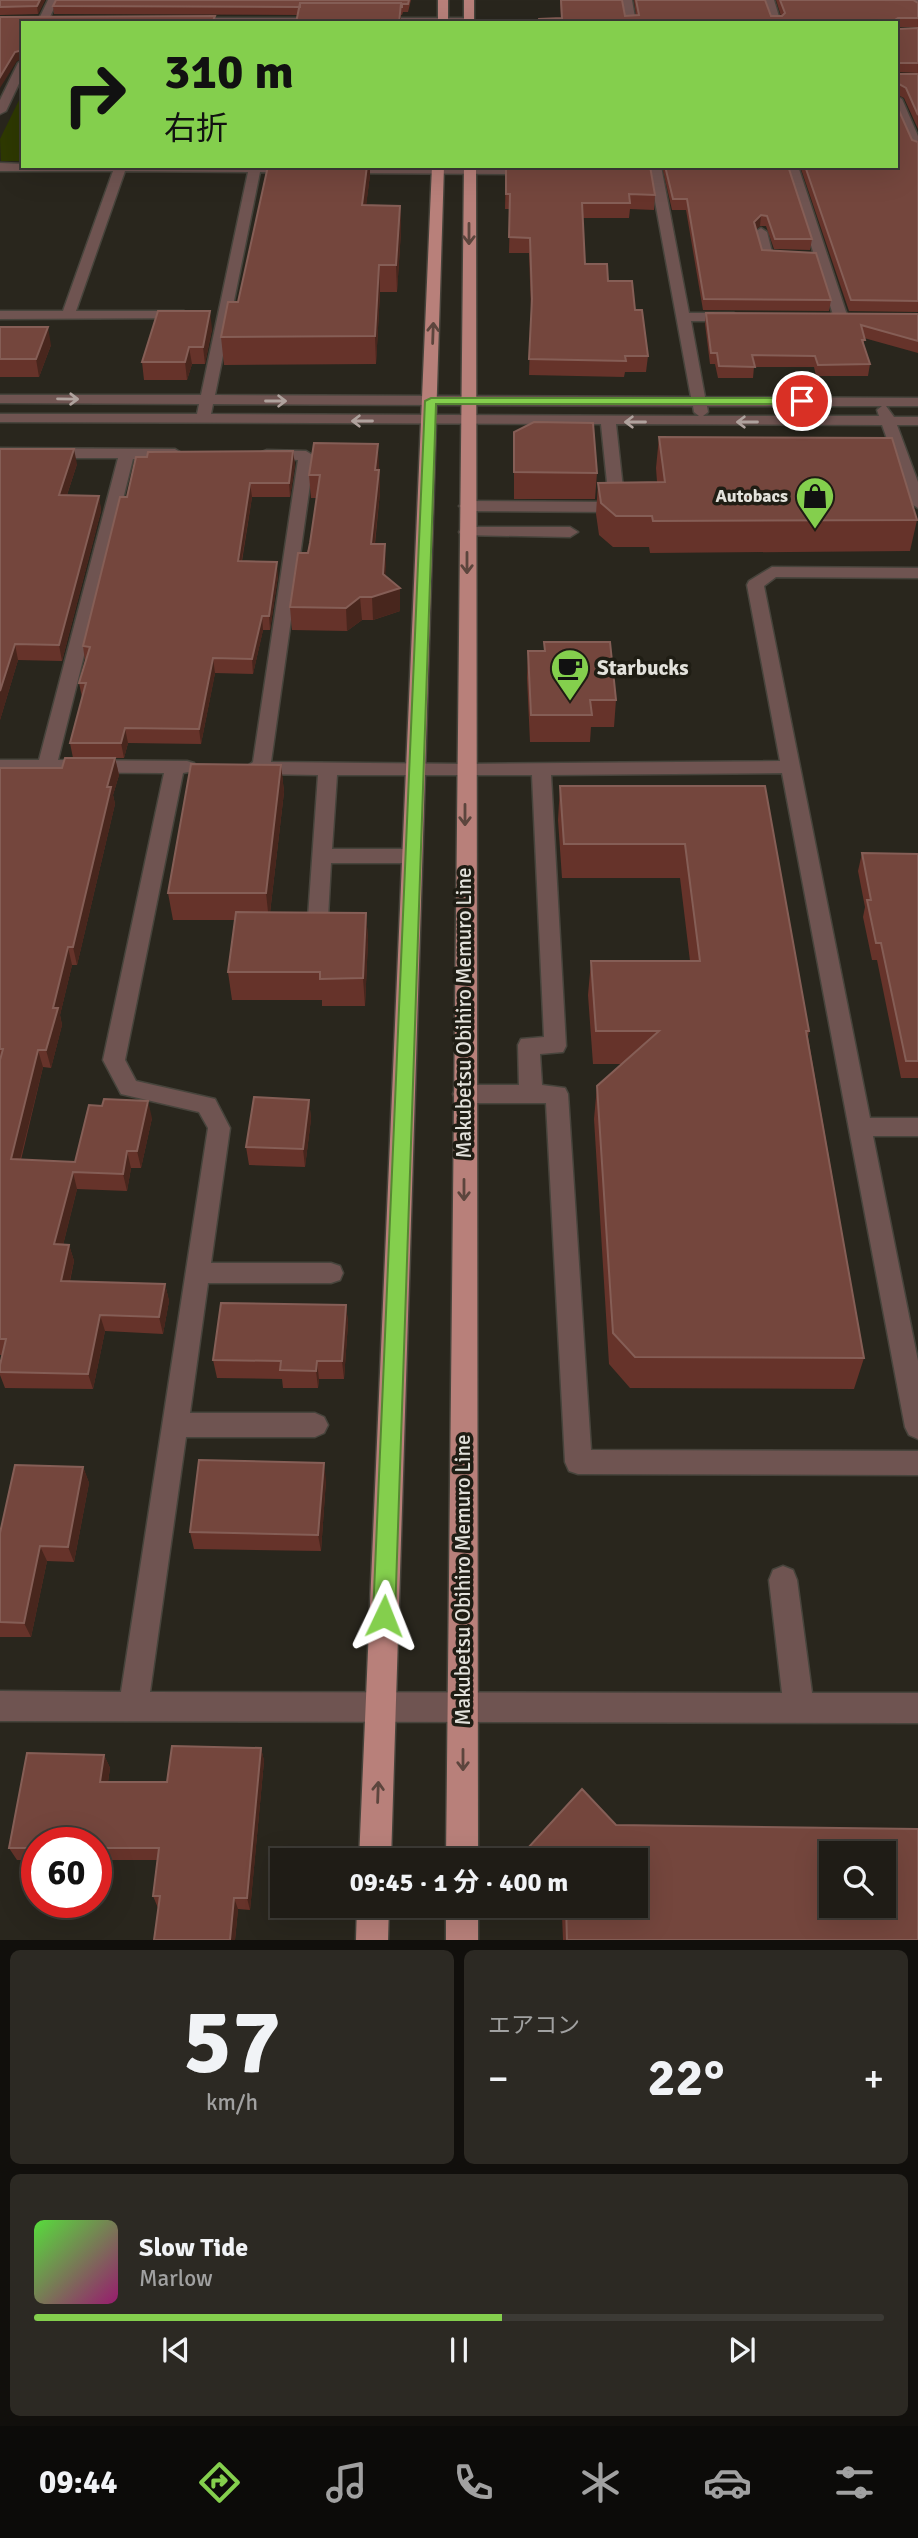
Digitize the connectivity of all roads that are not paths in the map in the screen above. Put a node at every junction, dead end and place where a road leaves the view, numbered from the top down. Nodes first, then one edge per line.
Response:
1 (53, 0) edge
2 (443, 0) edge
3 (470, 0) edge
4 (627, 0) edge
5 (769, 0) edge
6 (915, 0) edge
7 (918, 7) edge
8 (56, 20) edge
9 (39, 21) edge
10 (443, 21) edge
11 (469, 21) edge
12 (631, 21) edge
13 (775, 21) edge
14 (18, 82) edge
15 (898, 104) edge
16 (0, 111) edge
17 (918, 149) edge
18 (0, 167) edge
19 (21, 167) edge
20 (120, 168) edge
21 (255, 168) edge
22 (438, 168) edge
23 (470, 168) edge
24 (656, 168) edge
25 (793, 168) edge
26 (307, 169) edge
27 (333, 169) edge
28 (550, 170) edge
29 (603, 170) edge
30 (761, 232) dead end
31 (822, 257) junction
32 (0, 314) edge
33 (68, 315) junction
34 (212, 315) junction
35 (682, 317) junction
36 (748, 318) edge
37 (841, 318) edge
38 (0, 399) edge
39 (208, 401) junction
40 (699, 401) junction
41 (880, 401) junction
42 (918, 402) edge
43 (431, 411) junction
44 (469, 411) junction
45 (0, 418) edge
46 (202, 420) junction
47 (889, 421) junction
48 (918, 421) edge
49 (608, 422) junction
50 (703, 422) junction
51 (0, 453) edge
52 (127, 454) junction
53 (196, 454) edge
54 (251, 455) edge
55 (911, 463) edge
56 (918, 503) edge
57 (467, 506) junction
58 (467, 532) junction
59 (570, 533) dead end
60 (918, 573) edge
61 (0, 766) edge
62 (47, 766) junction
63 (175, 767) junction
64 (791, 767) junction
65 (212, 768) edge
66 (236, 768) edge
67 (261, 768) junction
68 (328, 768) junction
69 (415, 769) junction
70 (541, 769) junction
71 (465, 770) junction
72 (322, 856) junction
73 (411, 856) junction
74 (318, 917) edge
75 (464, 1094) junction
76 (531, 1094) junction
77 (860, 1127) junction
78 (918, 1127) edge
79 (198, 1273) junction
80 (331, 1273) dead end
81 (917, 1412) edge
82 (175, 1425) junction
83 (316, 1425) dead end
84 (918, 1463) edge
85 (783, 1580) dead end
86 (0, 1706) edge
87 (133, 1707) junction
88 (381, 1708) junction
89 (799, 1708) junction
90 (918, 1708) edge
91 (463, 1709) junction
92 (375, 1848) edge
93 (463, 1848) edge
94 (373, 1918) edge
95 (462, 1918) edge
96 (372, 1940) edge
97 (462, 1940) edge

1 - 9 street
2 - 10 main road
3 - 11 main road
4 - 12 street
5 - 13 street
6 - 7 street
8 - 9 street
14 - 16 street
15 - 17 street
18 - 19 street
20 - 33 street
21 - 26 street
21 - 34 street
22 - 23 street
22 - 27 street
43 -> 22 main road
23 - 28 street
23 -> 44 main road, Makubetsu Obihiro Memuro Line
24 - 29 street
24 - 35 street
25 - 31 street
30 - 31 street
31 - 37 street
32 - 33 street
33 - 34 street
34 - 39 street
35 - 36 street
35 - 40 street
38 -> 39 street
39 -> 43 street
39 - 46 street
40 - 41 street
40 - 44 street
40 - 50 street
41 - 42 street
41 - 47 street
43 - 44 street
43 - 44 street
43 -> 46 street
43 - 69 main road
44 - 49 street
44 - 57 main road, Makubetsu Obihiro Memuro Line
45 - 46 street
47 - 48 street
47 -> 50 street
47 - 55 street
50 -> 49 street
49 - 57 street
51 - 52 street
52 - 53 street
52 - 62 street
54 - 67 street
55 - 56 street
57 - 58 main road, Makubetsu Obihiro Memuro Line
58 - 59 street
58 -> 71 main road, Makubetsu Obihiro Memuro Line
60 - 64 street
61 - 62 street
62 - 63 street
63 - 65 street
63 - 79 street
64 - 70 street
64 - 77 street
66 - 67 street
67 - 68 street
68 - 69 street
68 - 72 street
69 - 71 street
69 - 73 main road
70 - 71 street
70 - 76 street
71 -> 75 main road, Makubetsu Obihiro Memuro Line
72 - 73 street
72 - 74 street
73 - 88 main road
75 - 76 street
75 -> 91 main road, Makubetsu Obihiro Memuro Line
76 - 84 street
77 - 78 street
77 - 81 street
79 - 80 street
79 - 82 street
82 - 83 street
82 - 87 street
85 - 89 street
86 - 87 street
87 - 88 street
88 - 91 street
92 -> 88 main road
89 - 90 street
89 - 91 street
91 -> 93 main road, Makubetsu Obihiro Memuro Line
94 - 96 main road
95 - 97 main road

